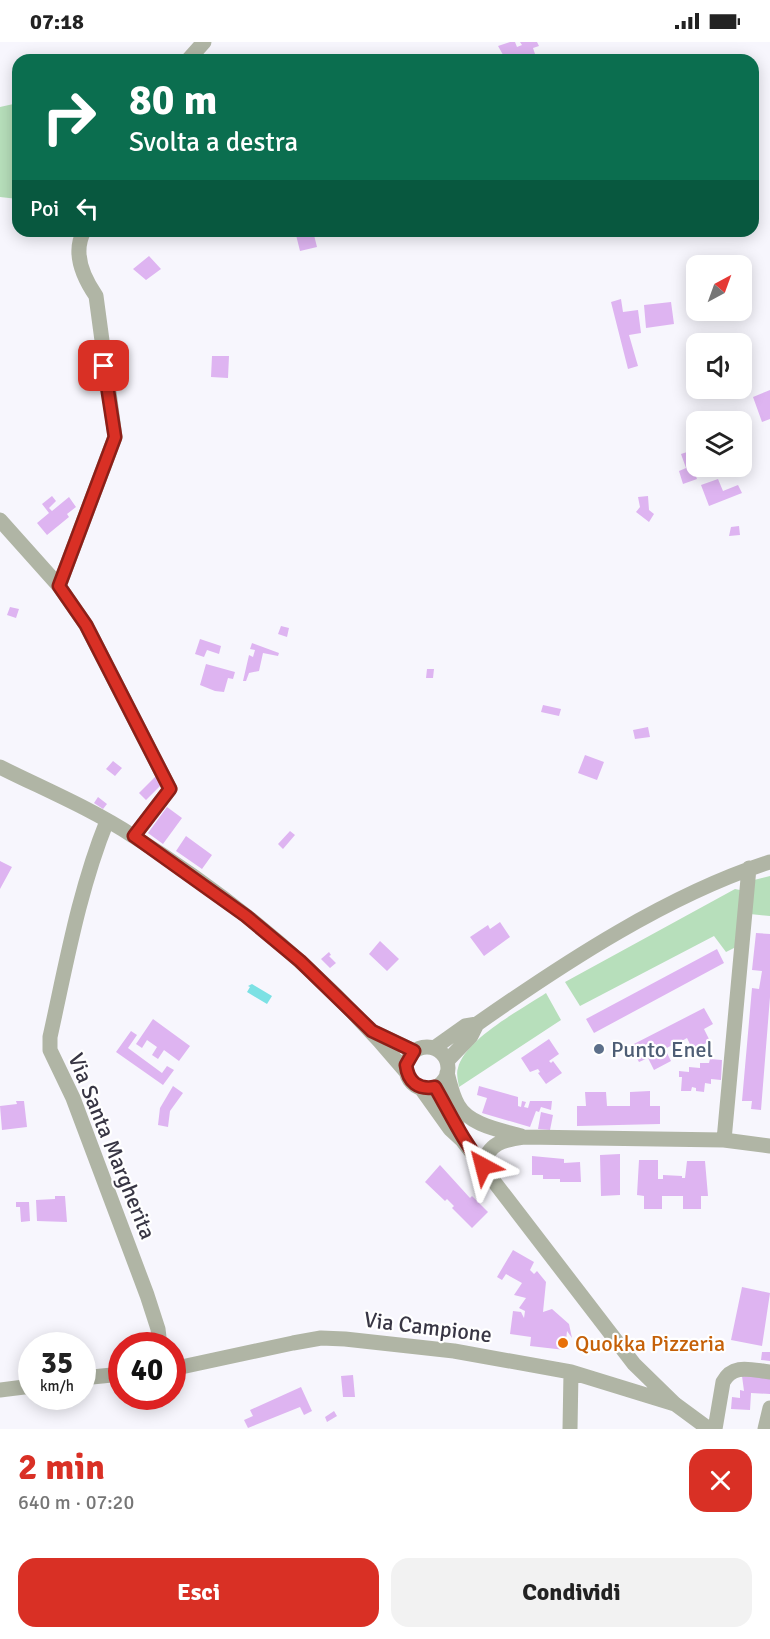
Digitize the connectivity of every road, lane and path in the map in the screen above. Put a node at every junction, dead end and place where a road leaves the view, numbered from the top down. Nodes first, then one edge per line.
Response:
1 (204, 42) edge
2 (193, 54) edge
3 (83, 237) edge
4 (0, 520) edge
5 (59, 586) junction
6 (0, 767) edge
7 (107, 822) junction
8 (134, 836) junction
9 (770, 862) edge
10 (749, 868) junction
11 (477, 1024) junction
12 (372, 1031) junction
13 (434, 1048) junction
14 (414, 1051) junction
15 (447, 1067) junction
16 (407, 1073) junction
17 (428, 1087) junction
18 (524, 1137) junction
19 (724, 1140) junction
20 (770, 1146) edge
21 (483, 1166) junction
22 (158, 1332) edge
23 (186, 1367) edge
24 (571, 1372) junction
25 (770, 1372) edge
26 (18, 1388) edge
27 (0, 1390) edge
28 (675, 1404) junction
29 (770, 1408) edge
30 (690, 1423) edge
31 (570, 1429) edge
32 (709, 1429) edge
33 (715, 1429) edge
34 (765, 1429) edge

1 - 2 street
3 - 5 street
4 - 5 street
5 - 8 street
6 - 7 street
7 - 8 street
7 - 22 street, Via Santa Margherita
8 - 12 street
9 - 10 street
10 - 11 street
10 - 19 street
11 - 13 street
11 - 15 street
12 - 14 street
12 - 16 street
13 - 14 street
13 - 15 street
14 - 16 street
15 - 17 street
15 - 18 street
16 - 17 street
17 - 21 street
18 - 19 street
18 - 21 street
19 - 20 street
21 - 28 street
23 - 24 street, Via Campione
24 - 28 street, Via Campione
24 - 31 street
25 - 33 street
26 - 27 street
28 - 30 street
29 - 34 street
30 - 32 street

